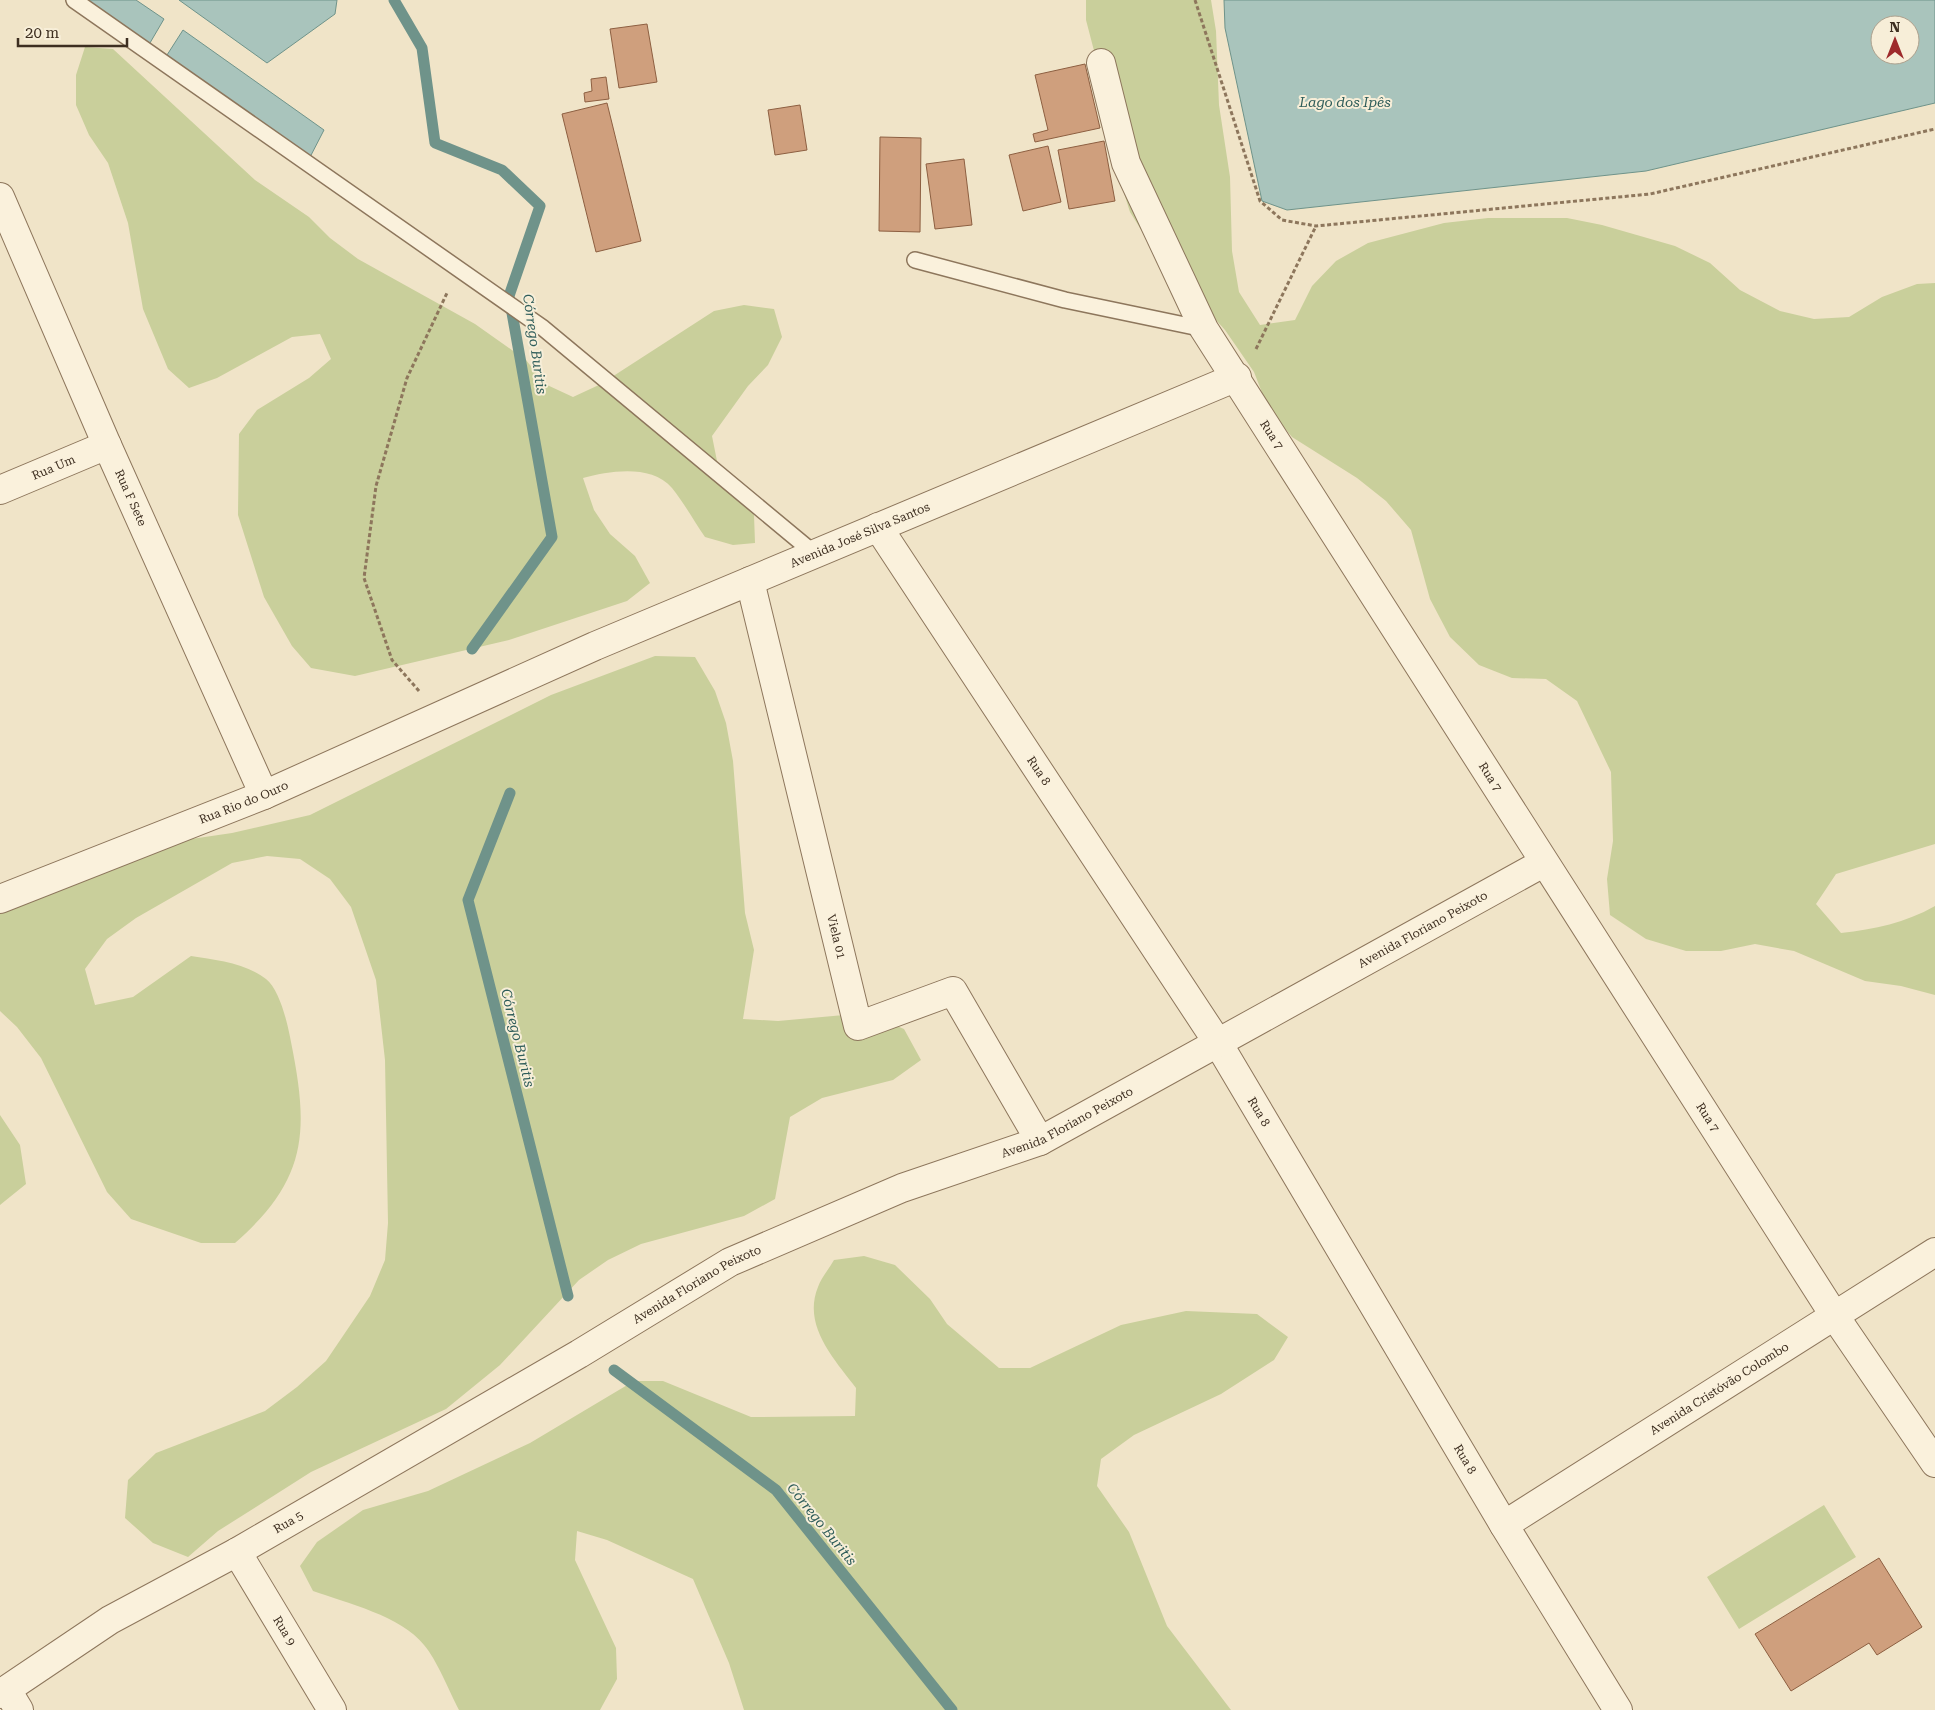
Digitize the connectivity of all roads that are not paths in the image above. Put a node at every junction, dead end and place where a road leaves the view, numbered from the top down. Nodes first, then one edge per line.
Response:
1 (74, 0) edge
2 (1101, 63) dead end
3 (0, 197) edge
4 (915, 260) dead end
5 (1204, 330) junction
6 (1236, 377) junction
7 (107, 445) junction
8 (0, 490) edge
9 (878, 527) junction
10 (815, 554) junction
11 (750, 581) junction
12 (484, 696) joint
13 (264, 795) junction
14 (1544, 864) junction
15 (0, 899) edge
16 (1218, 1043) junction
17 (1040, 1141) junction
18 (1935, 1252) edge
19 (1834, 1316) junction
20 (579, 1354) joint
21 (1935, 1463) edge
22 (1504, 1525) junction
23 (236, 1552) junction
24 (9, 1698) edge
25 (332, 1710) edge
26 (1618, 1710) edge

1 - 10 lane
2 - 5 street, Rua 7
3 - 7 street, Rua F Sete
4 - 5 lane
5 - 6 street, Rua 7
6 - 9 street, Avenida José Silva Santos
6 - 14 street, Rua 7
7 - 8 street, Rua Um
7 - 13 street, Rua F Sete
9 - 10 street, Avenida José Silva Santos
9 - 16 street, Rua 8
10 - 11 street, Avenida José Silva Santos
11 - 12 street, Avenida José Silva Santos
11 - 17 street, Viela 01
12 - 13 street, Rua Rio do Ouro
13 - 15 street, Rua Rio do Ouro
14 - 16 street, Avenida Floriano Peixoto
14 - 19 street, Rua 7
16 - 17 street, Avenida Floriano Peixoto
16 - 22 street, Rua 8
17 - 20 street, Avenida Floriano Peixoto
18 - 19 street, Avenida Cristóvão Colombo
19 - 21 street, Rua 7
19 - 22 street, Avenida Cristóvão Colombo
20 - 23 street, Rua 5
22 - 26 street, Rua 8
23 - 24 street, Rua 5
23 - 25 street, Rua 9

